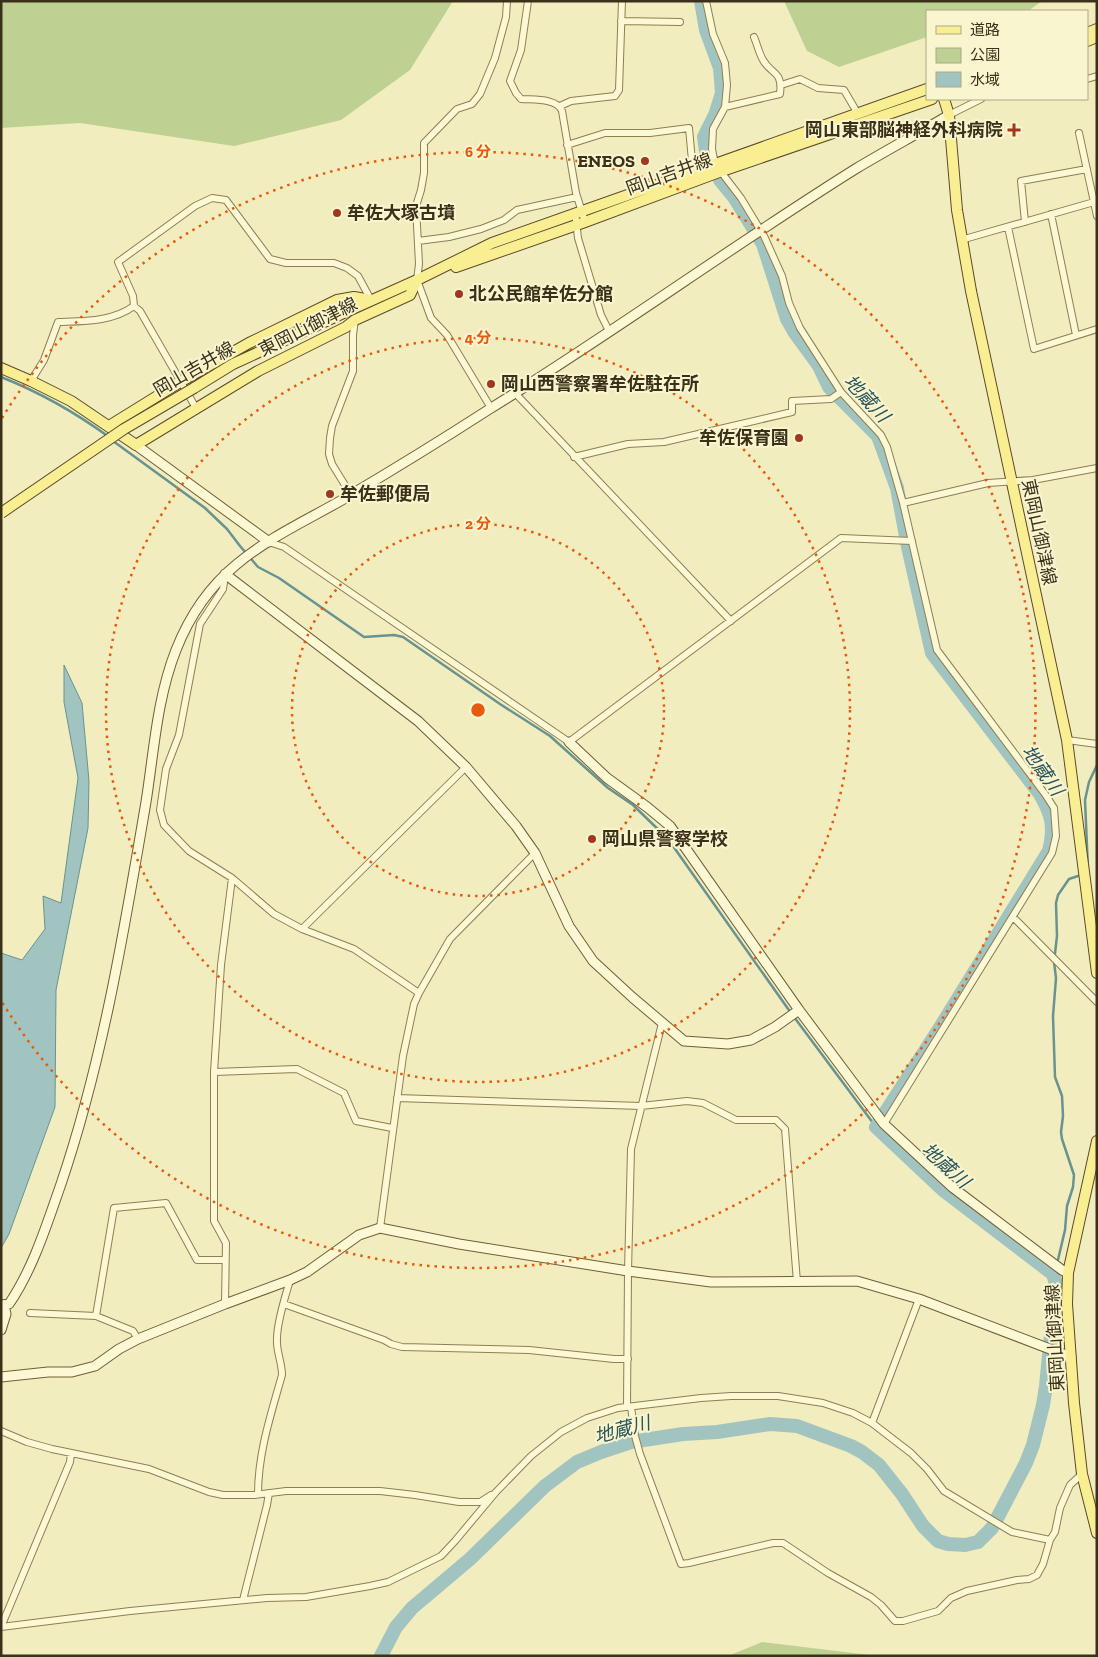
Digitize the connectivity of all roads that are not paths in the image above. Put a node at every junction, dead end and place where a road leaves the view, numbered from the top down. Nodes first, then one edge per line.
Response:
1 (507, 1) edge
2 (528, 1) edge
3 (622, 1) edge
4 (706, 1) edge
5 (621, 21) junction
6 (680, 22) dead end
7 (754, 37) dead end
8 (781, 85) junction
9 (926, 90) edge
10 (929, 100) edge
11 (944, 100) edge
12 (979, 100) edge
13 (560, 106) junction
14 (725, 107) junction
15 (858, 114) junction
16 (949, 115) junction
17 (1079, 133) dead end
18 (567, 145) junction
19 (718, 168) junction
20 (1087, 169) junction
21 (693, 172) junction
22 (577, 197) junction
23 (1094, 202) junction
24 (579, 211) junction
25 (1051, 214) junction
26 (1097, 216) edge
27 (1025, 222) junction
28 (580, 223) junction
29 (1008, 227) junction
30 (761, 231) junction
31 (961, 240) junction
32 (418, 241) junction
33 (418, 280) junction
34 (371, 300) junction
35 (134, 306) junction
36 (350, 310) junction
37 (356, 320) junction
38 (1097, 329) edge
39 (609, 330) junction
40 (1076, 335) junction
41 (1, 368) edge
42 (31, 381) junction
43 (180, 382) junction
44 (840, 392) junction
45 (515, 393) junction
46 (196, 408) junction
47 (491, 408) junction
48 (108, 426) junction
49 (136, 445) junction
50 (574, 457) junction
51 (1097, 468) edge
52 (1012, 482) junction
53 (351, 495) junction
54 (903, 503) junction
55 (1, 513) edge
56 (912, 541) junction
57 (269, 542) junction
58 (225, 574) junction
59 (731, 621) junction
60 (1067, 740) junction
61 (569, 742) junction
62 (1097, 744) edge
63 (466, 767) junction
64 (536, 853) junction
65 (232, 878) junction
66 (1013, 917) junction
67 (302, 929) junction
68 (1097, 973) edge
69 (419, 993) junction
70 (1097, 1002) edge
71 (799, 1010) junction
72 (662, 1023) junction
73 (214, 1072) junction
74 (397, 1098) junction
75 (640, 1106) junction
76 (884, 1124) junction
77 (392, 1128) junction
78 (1097, 1141) edge
79 (380, 1228) junction
80 (226, 1260) junction
81 (628, 1271) junction
82 (1068, 1273) junction
83 (290, 1280) junction
84 (797, 1282) junction
85 (919, 1299) junction
86 (225, 1304) junction
87 (284, 1304) junction
88 (2, 1306) edge
89 (30, 1313) dead end
90 (96, 1316) junction
91 (1, 1330) edge
92 (138, 1339) junction
93 (1071, 1358) junction
94 (628, 1359) junction
95 (1, 1377) edge
96 (629, 1407) junction
97 (872, 1423) junction
98 (1, 1431) edge
99 (71, 1453) junction
100 (1082, 1474) junction
101 (496, 1492) junction
102 (269, 1493) junction
103 (258, 1494) junction
104 (1097, 1534) edge
105 (1050, 1540) junction
106 (243, 1600) junction

1 - 32 street
2 - 13 street
3 - 5 street
4 - 14 street
5 - 6 street
5 - 13 street
7 - 8 street
8 - 14 street
8 - 15 street
9 - 15 main road, 岡山吉井線
10 - 19 main road, 岡山吉井線
11 - 16 main road, 東岡山御津線
12 - 16 street
13 - 18 street
14 - 19 street
15 - 19 main road, 岡山吉井線
16 - 30 street
16 - 31 main road, 東岡山御津線
17 - 20 street
18 - 21 street
18 - 22 street
19 - 21 main road, 岡山吉井線
19 - 28 main road, 岡山吉井線
19 - 30 street
20 - 23 street
20 - 27 street
21 - 24 main road, 岡山吉井線
22 - 24 street
22 - 32 street
23 - 25 street
23 - 26 street
24 - 28 street
24 - 28 street
24 - 33 main road, 岡山吉井線
25 - 27 street
25 - 40 street
27 - 29 street
28 - 33 main road, 岡山吉井線
28 - 39 street
29 - 31 street
29 - 40 street
30 - 39 street
30 - 44 street
31 - 52 main road, 東岡山御津線
32 - 33 street
33 - 34 main road, 岡山吉井線
33 - 37 main road, 東岡山御津線
33 - 47 street
34 - 35 street
34 - 36 main road, 岡山吉井線
34 - 43 main road, 東岡山御津線
35 - 42 street
35 - 43 street
36 - 37 street
36 - 55 main road, 岡山吉井線, bridge
37 - 46 main road, 東岡山御津線
37 - 53 street
38 - 40 street
39 - 45 street
41 - 42 main road
42 - 48 main road
43 - 46 street
43 - 48 main road, 東岡山御津線
44 - 50 street
44 - 54 street
45 - 47 street
45 - 50 street
46 - 49 main road, 東岡山御津線
47 - 53 street
48 - 49 main road
49 - 57 street
50 - 59 street
51 - 52 street
52 - 54 street
52 - 60 main road, 東岡山御津線
53 - 57 street
54 - 56 street
56 - 59 street
56 - 66 street
57 - 58 street
57 - 61 street
58 - 63 street
58 - 65 street
58 - 88 street
59 - 61 street
60 - 62 street
60 - 68 main road, 東岡山御津線
61 - 71 street
63 - 64 street
63 - 67 street
64 - 69 street
64 - 72 street
65 - 67 street
65 - 73 street
66 - 70 street
66 - 76 street
67 - 69 street
69 - 74 street
71 - 72 street
71 - 76 street
72 - 75 street
73 - 77 street
73 - 80 street
74 - 75 street
74 - 77 street
75 - 81 street
75 - 84 street
76 - 82 street
77 - 79 street
78 - 82 main road, 東岡山御津線
79 - 81 street
79 - 83 street
80 - 86 street
80 - 90 street
81 - 84 street
81 - 94 street
82 - 93 main road, 東岡山御津線
83 - 86 street
83 - 87 street
84 - 85 street
85 - 93 street
85 - 97 street
86 - 92 street
87 - 94 street
87 - 103 street
88 - 91 street
89 - 90 street
90 - 92 street
92 - 95 street
93 - 100 main road, 東岡山御津線
94 - 96 street
96 - 97 street
96 - 101 street
96 - 105 street
97 - 105 street
98 - 99 street
99 - 103 street
99 - 106 street
100 - 104 main road, 東岡山御津線
100 - 105 street
101 - 102 street
101 - 106 street
102 - 103 street
102 - 106 street

